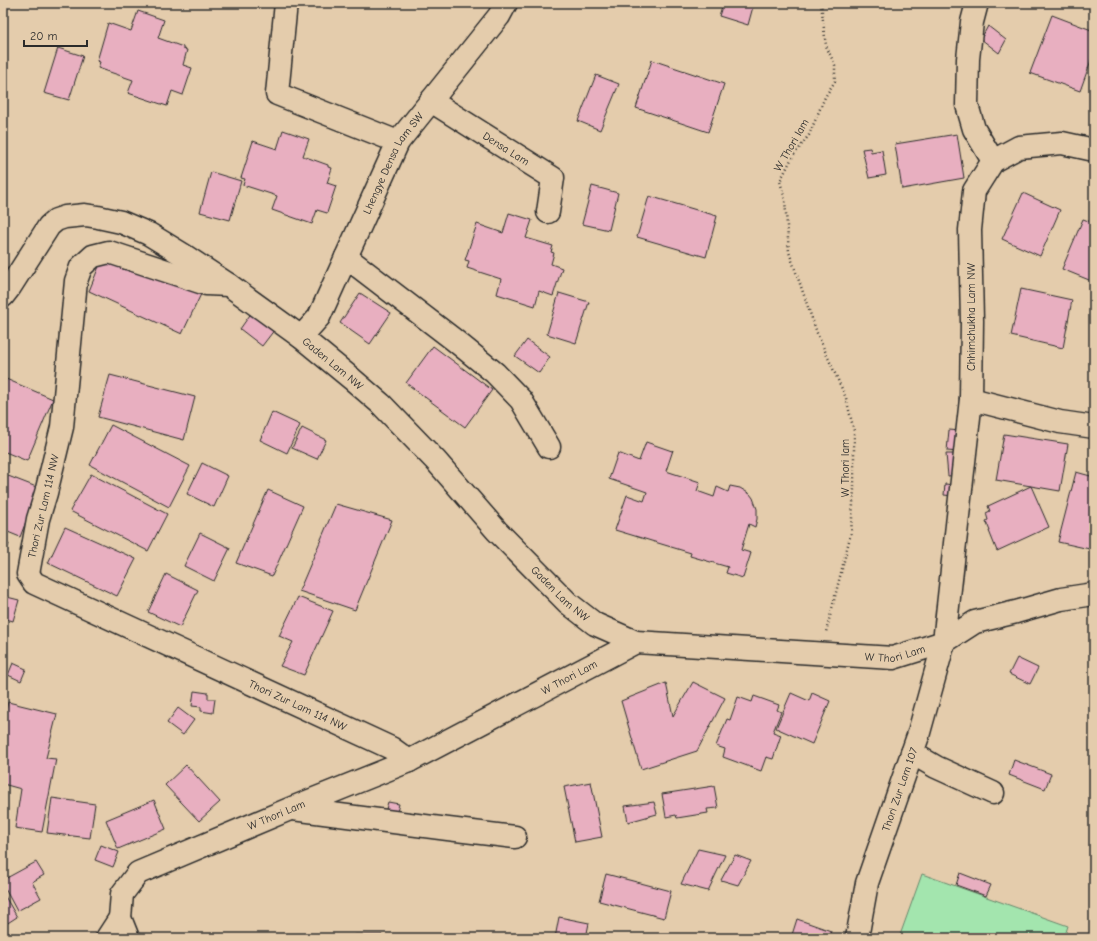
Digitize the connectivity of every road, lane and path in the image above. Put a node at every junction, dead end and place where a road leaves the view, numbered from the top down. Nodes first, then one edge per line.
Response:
1 (286, 3) edge
2 (506, 3) edge
3 (821, 3) edge
4 (977, 3) edge
5 (431, 101) junction
6 (398, 142) junction
7 (1094, 150) edge
8 (993, 161) junction
9 (548, 212) dead end
10 (346, 257) junction
11 (229, 285) junction
12 (3, 296) edge
13 (302, 337) junction
14 (971, 399) junction
15 (1094, 427) edge
16 (549, 447) dead end
17 (1094, 594) edge
18 (636, 642) junction
19 (944, 642) junction
20 (821, 654) junction
21 (912, 753) junction
22 (409, 761) junction
23 (993, 793) dead end
24 (292, 808) junction
25 (515, 837) dead end
26 (120, 918) junction
27 (107, 938) edge
28 (128, 938) edge
29 (858, 938) edge

1 - 6 street
2 - 5 street, Lhengye Densa Lam SW
3 - 20 path, W Thori lam
4 - 8 street
5 - 6 street, Lhengye Densa Lam SW
5 - 9 street, Densa Lam
6 - 10 street, Lhengye Densa Lam SW
7 - 8 street
8 - 14 street, Chhimchukha Lam NW
10 - 13 street, Lhengye Densa Lam SW
10 - 16 street
11 - 12 street, Gaden Lam NW
11 - 13 street, Gaden Lam NW
11 - 22 street, Thori Zur Lam 114 NW
13 - 18 street, Gaden Lam NW
14 - 15 street
14 - 19 street, Chhimchukha Lam NW
17 - 19 street, W Thori Lam
18 - 20 street, W Thori Lam
18 - 22 street, W Thori Lam
19 - 20 street, W Thori Lam
19 - 21 street, Thori Zur Lam 107
21 - 23 street
21 - 29 street, Thori Zur Lam 107
22 - 24 street, W Thori Lam
24 - 25 street
24 - 26 street, W Thori Lam
26 - 27 street
26 - 28 street, W Thori Lam

